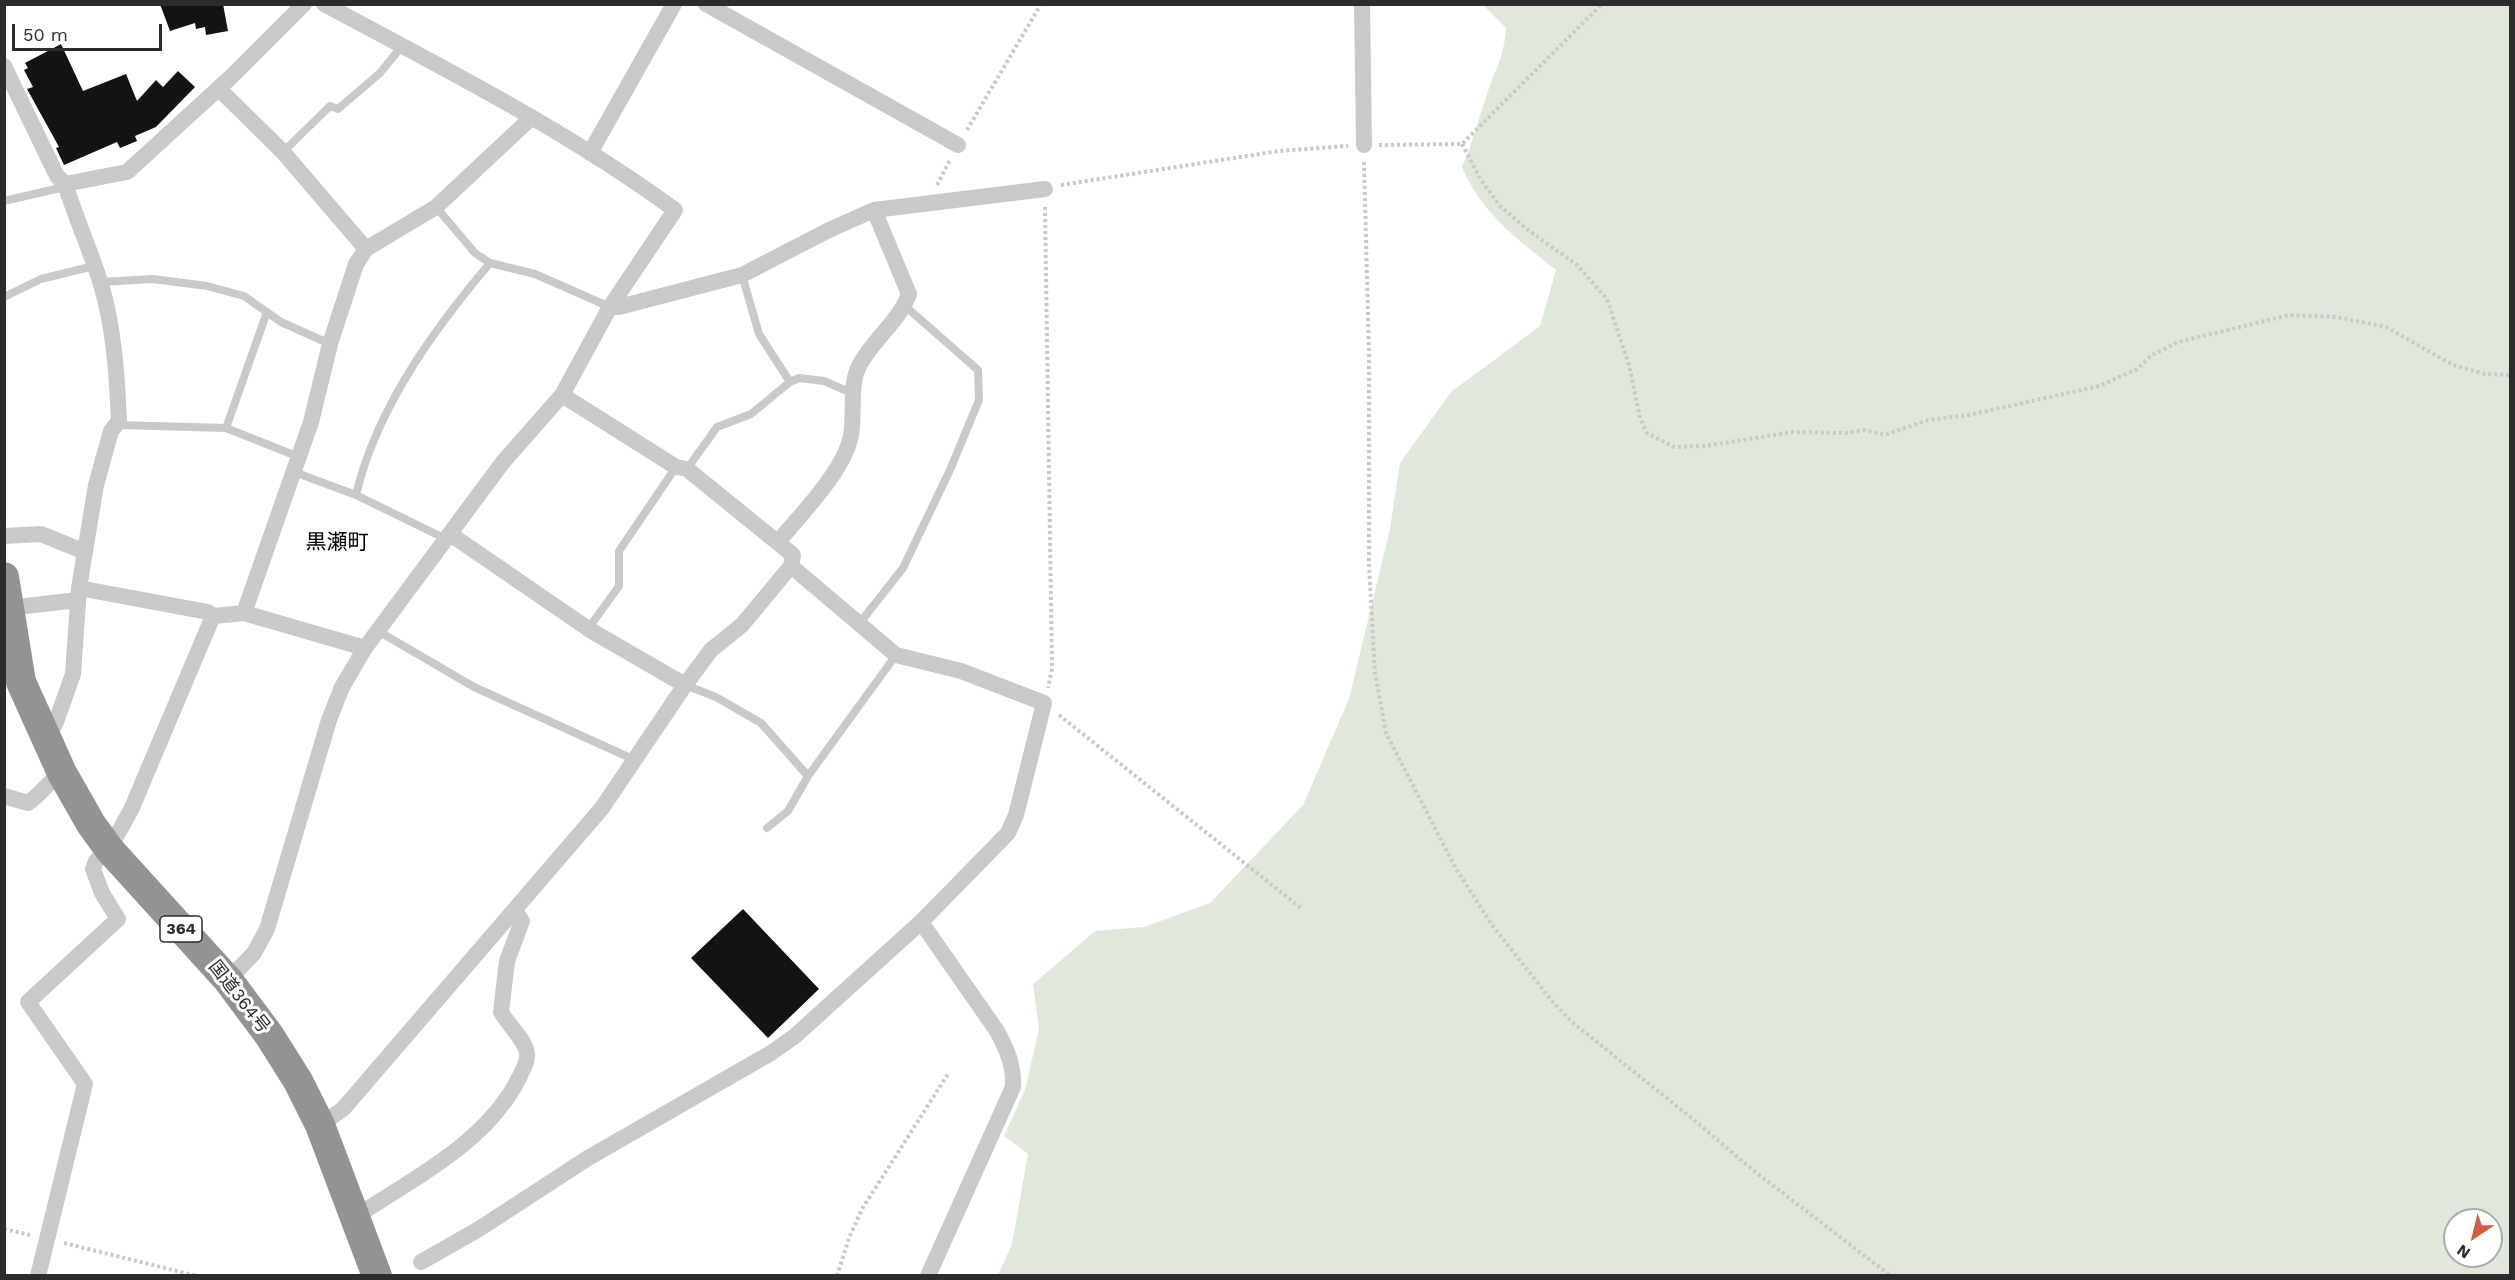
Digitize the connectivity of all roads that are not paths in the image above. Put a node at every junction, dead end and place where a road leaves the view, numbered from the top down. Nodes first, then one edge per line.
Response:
1 (304, 4) edge
2 (324, 4) edge
3 (674, 4) edge
4 (706, 4) edge
5 (1362, 4) edge
6 (402, 46) junction
7 (4, 66) edge
8 (219, 88) junction
9 (530, 119) junction
10 (958, 144) road end
11 (1364, 145) road end
12 (283, 152) junction
13 (590, 153) junction
14 (65, 184) junction
15 (1045, 189) road end
16 (4, 201) edge
17 (436, 207) junction
18 (874, 210) junction
19 (366, 249) junction
20 (490, 263) junction
21 (94, 266) junction
22 (742, 275) junction
23 (100, 282) junction
24 (4, 297) edge
25 (905, 306) junction
26 (610, 307) junction
27 (267, 312) junction
28 (330, 344) junction
29 (790, 382) junction
30 (562, 395) junction
31 (854, 395) junction
32 (116, 425) junction
33 (225, 428) junction
34 (297, 465) junction
35 (681, 468) junction
36 (357, 495) junction
37 (4, 536) edge
38 (448, 537) junction
39 (779, 542) junction
40 (84, 552) junction
41 (790, 566) junction
42 (4, 577) edge
43 (78, 594) junction
44 (7, 613) edge
45 (244, 613) junction
46 (213, 616) junction
47 (859, 624) junction
48 (588, 629) junction
49 (378, 631) junction
50 (365, 648) junction
51 (896, 655) junction
52 (684, 685) junction
53 (46, 740) junction
54 (635, 760) junction
55 (62, 773) junction
56 (807, 776) junction
57 (4, 796) edge
58 (767, 828) dead end
59 (109, 849) junction
60 (515, 910) junction
61 (921, 922) junction
62 (228, 980) junction
63 (320, 1125) junction
64 (355, 1217) junction
65 (421, 1262) dead end
66 (38, 1275) edge
67 (376, 1275) edge
68 (928, 1275) edge

1 - 8 street
2 - 6 street
3 - 13 street
4 - 10 street
5 - 11 street
6 - 9 street
6 - 12 lane
7 - 14 street
8 - 12 street
8 - 14 street
9 - 13 street
9 - 17 street
12 - 19 street
13 - 26 street
14 - 16 lane
14 - 21 street
15 - 18 street
17 - 19 street
17 - 20 lane
18 - 22 street
18 - 25 street
19 - 28 street
20 - 26 lane
20 - 36 lane
21 - 23 street
21 - 24 lane
22 - 26 street
22 - 29 lane
23 - 27 lane
23 - 32 street
25 - 31 street
25 - 47 lane
26 - 30 street
27 - 28 lane
27 - 33 lane
28 - 34 street
29 - 31 lane
29 - 35 lane
30 - 35 street
30 - 38 street
31 - 39 street
32 - 33 lane
32 - 40 street
33 - 34 lane
34 - 36 lane
34 - 45 street
35 - 39 street
35 - 48 lane
36 - 38 lane
37 - 40 street
38 - 48 street
38 - 49 street
39 - 41 street
40 - 43 street
41 - 47 street
41 - 52 street
42 - 44 highway, 国道364号 / 364
43 - 44 street
43 - 46 street
43 - 53 street
44 - 53 highway, 国道364号 / 364
45 - 46 street
45 - 50 street
46 - 59 street
47 - 51 street
48 - 52 street
49 - 50 street
49 - 54 lane
50 - 62 street
51 - 56 lane
51 - 61 street
52 - 54 street
52 - 56 lane
53 - 55 highway, 国道364号 / 364
54 - 60 street
55 - 57 street
55 - 59 highway, 国道364号 / 364
56 - 58 lane
59 - 62 highway, 国道364号 / 364
59 - 66 street
60 - 63 street
60 - 64 street
61 - 65 street
61 - 68 street
62 - 63 highway, 国道364号 / 364
63 - 64 highway, 国道364号 / 364
64 - 67 highway, 国道364号 / 364

